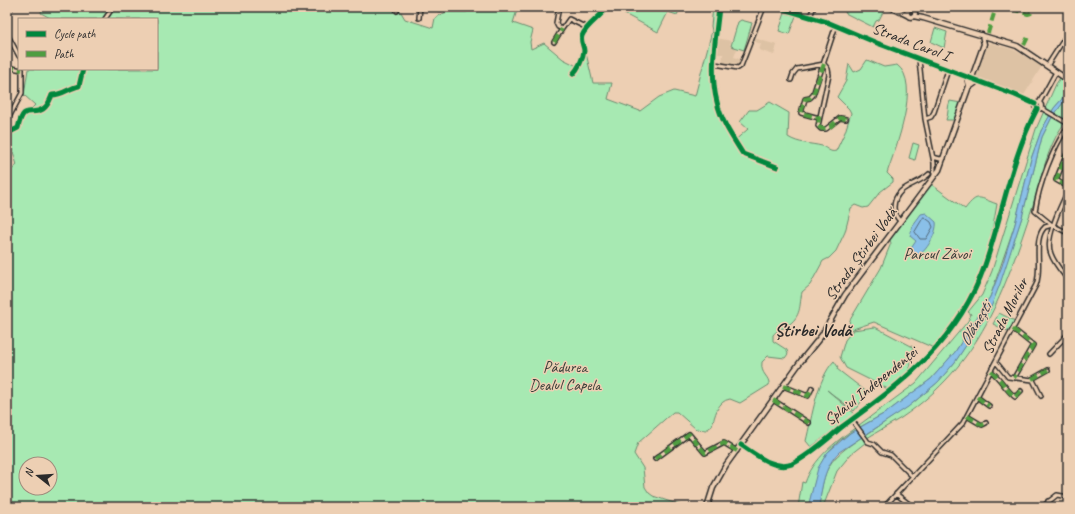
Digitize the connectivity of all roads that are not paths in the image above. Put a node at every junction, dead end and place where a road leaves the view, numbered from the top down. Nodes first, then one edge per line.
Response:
1 (12, 7) edge
2 (113, 7) edge
3 (395, 7) edge
4 (420, 7) edge
5 (559, 7) edge
6 (607, 7) edge
7 (719, 7) edge
8 (764, 7) edge
9 (777, 7) edge
10 (814, 7) edge
11 (891, 7) edge
12 (7, 11) edge
13 (397, 11) dead end
14 (911, 11) edge
15 (810, 16) junction
16 (106, 18) edge
17 (419, 18) dead end
18 (836, 25) junction
19 (587, 28) junction
20 (562, 29) junction
21 (1068, 33) edge
22 (7, 34) edge
23 (984, 36) junction
24 (992, 38) junction
25 (554, 42) dead end
26 (984, 43) junction
27 (18, 54) edge
28 (918, 59) junction
29 (714, 64) junction
30 (824, 64) junction
31 (1047, 66) junction
32 (7, 67) edge
33 (18, 68) edge
34 (22, 70) edge
35 (83, 70) edge
36 (948, 70) junction
37 (1057, 73) junction
38 (573, 74) dead end
39 (967, 77) junction
40 (972, 79) junction
41 (791, 80) dead end
42 (1068, 80) edge
43 (978, 81) junction
44 (968, 90) junction
45 (1039, 103) junction
46 (1035, 104) junction
47 (1041, 108) junction
48 (1037, 109) junction
49 (819, 118) junction
50 (846, 119) dead end
51 (925, 119) junction
52 (7, 121) edge
53 (1067, 122) edge
54 (1068, 126) edge
55 (7, 130) edge
56 (1064, 132) junction
57 (1068, 151) edge
58 (933, 157) junction
59 (944, 158) junction
60 (777, 167) dead end
61 (929, 174) dead end
62 (934, 178) junction
63 (1068, 187) edge
64 (1068, 191) edge
65 (1066, 198) edge
66 (900, 221) junction
67 (1052, 225) junction
68 (1068, 233) edge
69 (1068, 280) edge
70 (1013, 329) junction
71 (1068, 334) edge
72 (1048, 354) dead end
73 (996, 362) junction
74 (1048, 370) dead end
75 (991, 371) junction
76 (1014, 378) junction
77 (1032, 379) junction
78 (783, 386) junction
79 (812, 388) dead end
80 (1021, 391) dead end
81 (1041, 396) dead end
82 (977, 397) junction
83 (773, 400) junction
84 (989, 406) dead end
85 (967, 416) junction
86 (853, 421) junction
87 (809, 423) dead end
88 (986, 423) dead end
89 (741, 446) junction
90 (736, 451) junction
91 (655, 459) dead end
92 (913, 477) junction
93 (896, 494) junction
94 (1068, 497) edge
95 (1048, 501) junction
96 (707, 507) edge
97 (884, 507) edge
98 (913, 507) edge
99 (1042, 507) edge
100 (1051, 507) edge

1 - 12 street
2 - 16 street
3 - 13 street
4 - 17 street
5 - 20 street
6 - 19 street
7 - 29 street
8 - 29 street
9 - 15 street, Strada Carol I
10 - 15 street
11 - 14 main road
14 - 23 main road
15 - 18 street, Strada Carol I
18 - 28 street, Strada Carol I
18 - 30 street
19 - 20 street
19 - 38 street
20 - 25 street
21 - 31 street
22 - 27 street
23 - 24 main road
23 - 26 main road
24 - 26 main road
24 - 31 main road
26 - 40 main road, Strada Știrbei Vodă
28 - 36 street, Strada Carol I
28 - 51 street
29 - 60 street
30 - 41 street
30 - 49 street
30 - 49 street
31 - 37 main road
32 - 33 street
34 - 52 street
35 - 55 street
36 - 39 street, Strada Carol I
36 - 51 street
37 - 42 main road
37 - 45 street
39 - 40 street, Strada Carol I
39 - 44 main road
40 - 43 street, Strada Carol I
40 - 44 main road, Strada Știrbei Vodă
43 - 44 main road
43 - 46 street, Strada Carol I
44 - 59 main road, Strada Știrbei Vodă
45 - 46 street
45 - 47 street
46 - 48 street
47 - 48 street
47 - 53 street
48 - 86 street, Splaiul Independenței
49 - 50 street
51 - 58 street
53 - 56 street
54 - 56 street
56 - 67 street
57 - 63 street
58 - 59 street
58 - 62 street
59 - 62 main road, Strada Știrbei Vodă
61 - 66 street
62 - 66 main road, Strada Știrbei Vodă
64 - 65 street
65 - 67 street
66 - 78 main road, Strada Știrbei Vodă
67 - 68 street
67 - 69 street
67 - 70 street, Strada Morilor
70 - 73 street, Strada Morilor
70 - 76 street
71 - 72 street
73 - 75 street, Strada Morilor
73 - 76 street
74 - 77 street
75 - 80 street
75 - 82 street, Strada Morilor
76 - 77 street
77 - 81 street
78 - 79 street
78 - 83 main road, Strada Știrbei Vodă
82 - 84 street
82 - 85 street, Strada Morilor
83 - 87 street
83 - 89 main road, Strada Știrbei Vodă
85 - 88 street
85 - 92 street, Strada Morilor
86 - 89 street, Splaiul Independenței
86 - 92 street
89 - 90 main road, Strada Știrbei Vodă
90 - 91 street
90 - 96 main road, Strada Știrbei Vodă
92 - 93 street, Strada Morilor
93 - 97 street, Strada Morilor
93 - 98 street
94 - 95 street
95 - 99 street
95 - 100 street

